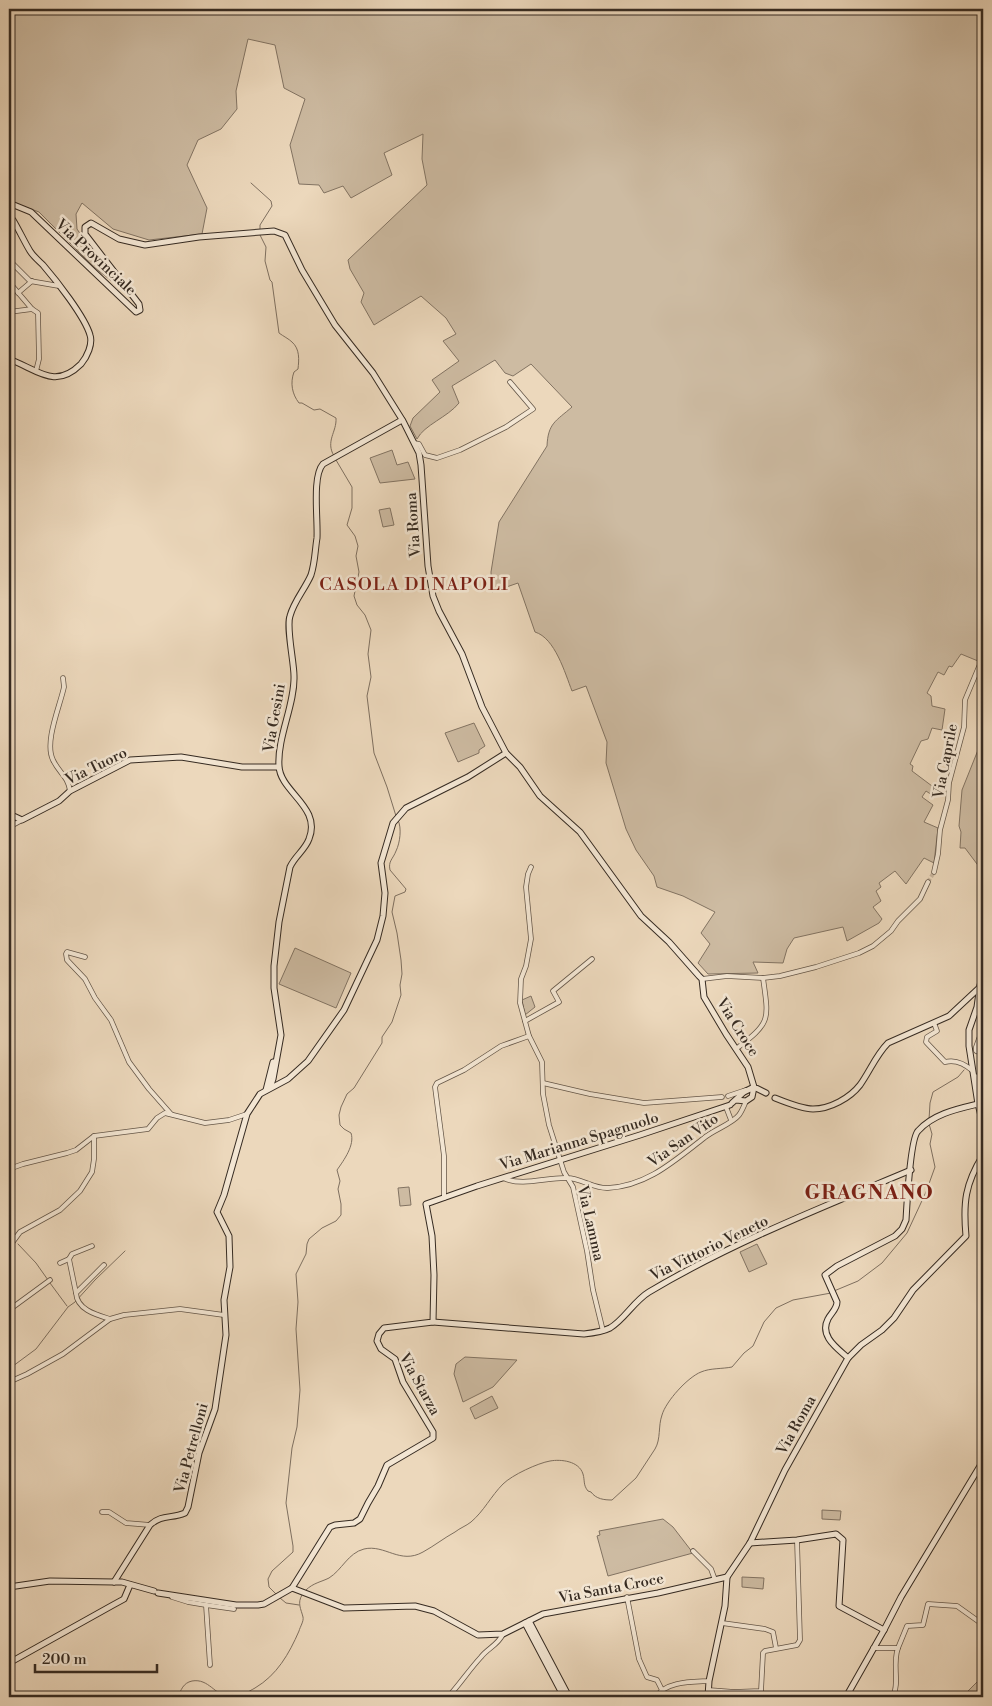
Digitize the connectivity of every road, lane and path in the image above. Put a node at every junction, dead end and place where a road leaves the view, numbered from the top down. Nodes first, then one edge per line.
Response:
1 (9, 203) edge
2 (9, 217) edge
3 (247, 233) joint
4 (9, 260) edge
5 (32, 281) junction
6 (9, 282) edge
7 (59, 286) junction
8 (18, 293) junction
9 (32, 309) junction
10 (9, 312) edge
11 (9, 359) edge
12 (36, 371) junction
13 (510, 382) dead end
14 (402, 420) junction
15 (414, 443) junction
16 (983, 657) edge
17 (63, 678) dead end
18 (506, 753) junction
19 (278, 767) junction
20 (70, 791) junction
21 (9, 814) edge
22 (21, 821) junction
23 (9, 827) edge
24 (531, 868) dead end
25 (934, 872) tunnel mouth
26 (928, 882) tunnel mouth
27 (86, 957) dead end
28 (592, 959) dead end
29 (763, 978) junction
30 (702, 979) junction
31 (983, 983) edge
32 (980, 988) junction
33 (968, 1000) junction
34 (977, 1004) junction
35 (525, 1021) junction
36 (934, 1023) junction
37 (280, 1027) junction
38 (983, 1028) edge
39 (529, 1036) junction
40 (736, 1049) junction
41 (983, 1054) edge
42 (983, 1069) edge
43 (973, 1071) junction
44 (269, 1076) junction
45 (976, 1080) junction
46 (543, 1083) junction
47 (754, 1087) junction
48 (268, 1089) junction
49 (748, 1090) junction
50 (766, 1093) dead end
51 (260, 1094) junction
52 (728, 1096) dead end
53 (722, 1097) dead end
54 (775, 1098) dead end
55 (746, 1102) junction
56 (731, 1104) junction
57 (980, 1108) edge
58 (171, 1114) junction
59 (246, 1114) junction
60 (731, 1120) junction
61 (983, 1124) edge
62 (94, 1136) junction
63 (983, 1155) edge
64 (560, 1160) junction
65 (9, 1169) edge
66 (911, 1170) junction
67 (503, 1178) junction
68 (568, 1178) junction
69 (444, 1198) junction
70 (92, 1246) dead end
71 (9, 1247) edge
72 (69, 1259) junction
73 (60, 1263) dead end
74 (104, 1265) dead end
75 (50, 1280) dead end
76 (76, 1294) junction
77 (9, 1310) edge
78 (433, 1314) junction
79 (224, 1316) junction
80 (110, 1319) junction
81 (424, 1322) junction
82 (433, 1322) junction
83 (603, 1331) junction
84 (848, 1358) junction
85 (9, 1382) edge
86 (983, 1461) edge
87 (102, 1512) dead end
88 (150, 1526) junction
89 (797, 1540) junction
90 (750, 1543) junction
91 (693, 1551) dead end
92 (727, 1578) junction
93 (715, 1580) junction
94 (114, 1582) junction
95 (130, 1585) junction
96 (9, 1586) edge
97 (292, 1588) junction
98 (168, 1593) junction
99 (627, 1597) junction
100 (206, 1605) junction
101 (234, 1609) dead end
102 (983, 1617) edge
103 (527, 1622) junction
104 (722, 1623) junction
105 (884, 1630) junction
106 (502, 1634) junction
107 (776, 1648) junction
108 (873, 1648) junction
109 (898, 1648) junction
110 (9, 1663) edge
111 (210, 1665) dead end
112 (709, 1680) junction
113 (662, 1690) junction
114 (708, 1690) junction
115 (448, 1697) edge
116 (566, 1697) edge
117 (656, 1697) edge
118 (708, 1697) edge
119 (846, 1697) edge
120 (893, 1697) edge

1 - 3 street, Via Provinciale
2 - 7 street
3 - 14 street, Via Roma
4 - 5 street
5 - 7 street
5 - 8 street
6 - 8 street
7 - 12 street
8 - 9 street
9 - 10 street
9 - 12 street
11 - 12 street
13 - 15 street
14 - 15 street, Via Roma
14 - 19 street, Via Gesini
15 - 18 street, Via Roma
16 - 25 street, Via Caprile
17 - 20 street
18 - 30 street, Via Roma
18 - 48 street
19 - 20 street, Via Tuoro
19 - 37 street, Via Gesini
20 - 22 street, Via Tuoro
21 - 22 street
22 - 23 street
24 - 35 street, Via Lamma
26 - 29 street
27 - 58 street
28 - 35 street
29 - 30 street
29 - 40 street
30 - 40 street, Via Croce
31 - 32 street
32 - 33 street
32 - 34 street
33 - 34 street
33 - 36 street
34 - 43 street
35 - 39 street, Via Lamma
36 - 43 street
36 - 54 street
37 - 44 street
37 - 48 street
38 - 41 street
39 - 46 street, Via Lamma
39 - 69 street
40 - 47 street, Via Croce
42 - 45 street
43 - 45 street
44 - 48 street
44 - 51 street
45 - 57 street
46 - 53 street
46 - 64 street, Via Lamma
47 - 49 street
47 - 50 street
47 - 55 street
48 - 51 street
49 - 52 street
49 - 56 street
51 - 59 street
55 - 56 street
55 - 60 street, Via San Vito
56 - 60 street
56 - 64 street, Via Marianna Spagnuolo
57 - 61 street
57 - 66 street
58 - 59 street
58 - 62 street
59 - 79 street
60 - 68 street, Via San Vito
62 - 65 street
62 - 71 street
63 - 84 street, Via Roma
64 - 67 street, Via Marianna Spagnuolo
64 - 68 street, Via Lamma
66 - 83 street, Via Vittorio Veneto
66 - 84 street
67 - 68 street, Via San Vito
67 - 69 street, Via Marianna Spagnuolo
68 - 83 street, Via Lamma
69 - 78 street, Via Marianna Spagnuolo
70 - 72 street
72 - 73 street
72 - 76 street
74 - 76 street
75 - 77 street
76 - 80 street
78 - 81 street
78 - 82 street
79 - 80 street
79 - 88 street, Via Petrelloni
80 - 85 street
81 - 82 street, Via Starza
81 - 97 street, Via Starza
82 - 83 street
84 - 90 street, Via Roma
86 - 105 street
87 - 88 street
88 - 94 street
89 - 90 street
89 - 105 street
89 - 107 street
90 - 92 street, Via Roma
91 - 93 street
92 - 93 street, Via Santa Croce
92 - 104 street
93 - 99 street, Via Santa Croce
94 - 95 street
94 - 96 street
95 - 98 street
95 - 110 street
97 - 98 street
97 - 106 street
98 - 100 street
99 - 103 street, Via Santa Croce
99 - 113 street
100 - 101 street
100 - 111 street
102 - 109 street
103 - 106 street, Via Santa Croce
103 - 116 street
104 - 107 street
104 - 112 street
105 - 108 street
106 - 115 street
107 - 114 street
108 - 109 street
108 - 119 street
109 - 120 street
112 - 113 street
112 - 114 street
113 - 117 street
114 - 118 street

